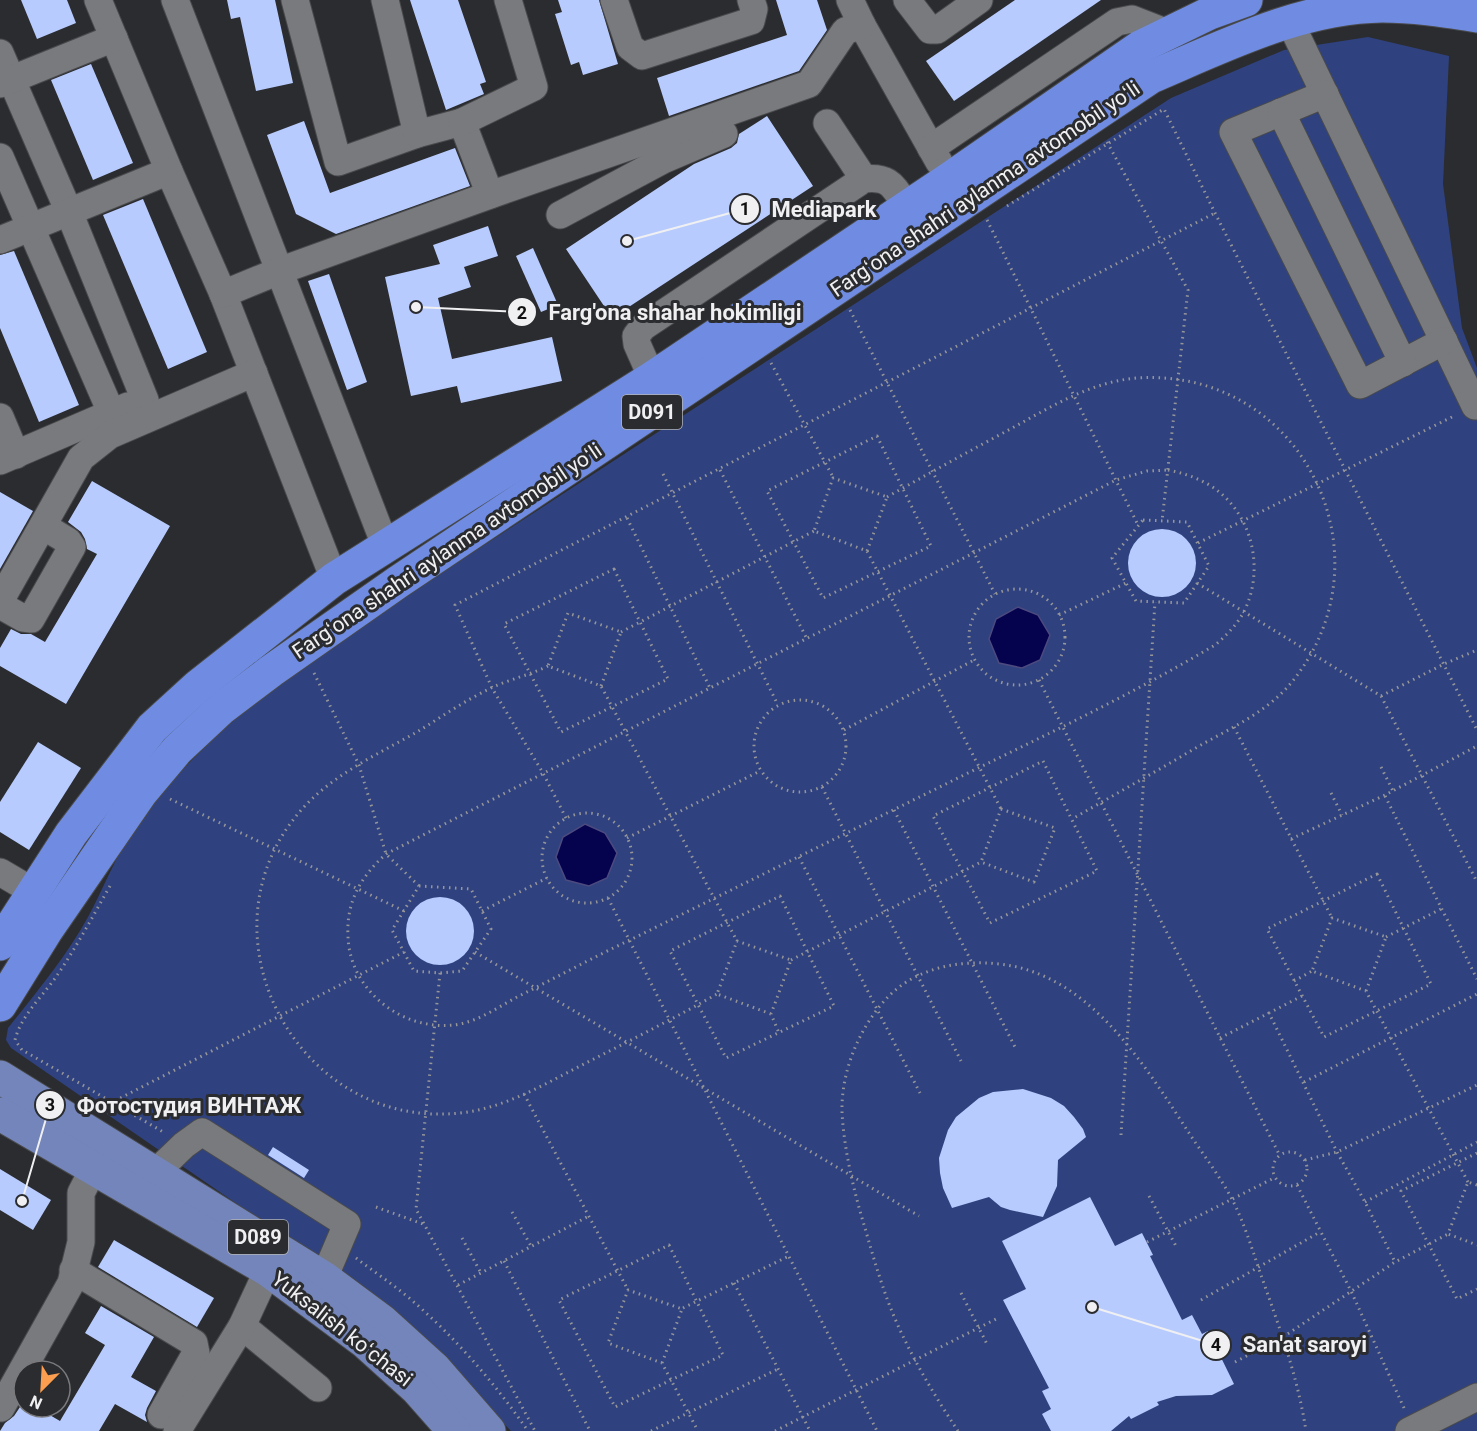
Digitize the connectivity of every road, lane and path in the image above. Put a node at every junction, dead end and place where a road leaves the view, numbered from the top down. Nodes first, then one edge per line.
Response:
1 (98, 0) edge
2 (175, 0) edge
3 (295, 0) edge
4 (385, 0) edge
5 (508, 0) edge
6 (614, 0) edge
7 (752, 0) edge
8 (907, 0) edge
9 (979, 0) edge
10 (1246, 0) edge
11 (854, 7) edge
12 (1293, 14) edge
13 (1477, 16) edge
14 (1168, 33) junction
15 (114, 38) junction
16 (0, 53) edge
17 (6, 82) edge
18 (1325, 94) junction
19 (1281, 112) junction
20 (462, 122) junction
21 (827, 123) dead end
22 (417, 134) junction
23 (724, 134) dead end
24 (1107, 142) junction
25 (660, 148) junction
26 (931, 148) junction
27 (0, 157) edge
28 (169, 171) junction
29 (864, 179) junction
30 (949, 179) junction
31 (490, 195) junction
32 (907, 206) junction
33 (1007, 207) dead end
34 (69, 212) junction
35 (1215, 213) junction
36 (560, 215) dead end
37 (987, 219) dead end
38 (31, 228) junction
39 (0, 240) edge
40 (1161, 241) junction
41 (279, 271) junction
42 (838, 287) junction
43 (223, 294) junction
44 (1031, 309) junction
45 (1444, 341) junction
46 (724, 346) junction
47 (771, 363) dead end
48 (1403, 363) junction
49 (252, 367) junction
50 (652, 378) junction
51 (1178, 380) junction
52 (887, 383) junction
53 (1074, 395) junction
54 (145, 400) junction
55 (1476, 405) edge
56 (111, 412) junction
57 (0, 417) edge
58 (805, 426) junction
59 (8, 458) edge
60 (825, 462) junction
61 (720, 470) junction
62 (1168, 470) junction
63 (1345, 470) junction
64 (932, 472) junction
65 (663, 474) dead end
66 (833, 478) junction
67 (1116, 480) junction
68 (1319, 484) junction
69 (902, 488) junction
70 (673, 494) junction
71 (887, 497) junction
72 (627, 518) junction
73 (1162, 521) junction
74 (1242, 521) junction
75 (1138, 525) junction
76 (43, 526) junction
77 (814, 531) junction
78 (793, 541) junction
79 (1198, 543) junction
80 (385, 544) junction
81 (867, 551) junction
82 (974, 554) junction
83 (765, 556) junction
84 (878, 571) junction
85 (334, 579) junction
86 (717, 582) junction
87 (1126, 583) junction
88 (1197, 583) junction
89 (994, 594) junction
90 (891, 596) junction
91 (1155, 602) junction
92 (0, 603) edge
93 (670, 606) junction
94 (1244, 612) junction
95 (1059, 615) junction
96 (640, 622) junction
97 (621, 632) junction
98 (807, 639) junction
99 (1477, 650) edge
100 (1311, 654) junction
101 (974, 660) junction
102 (1444, 663) junction
103 (757, 664) junction
104 (548, 666) junction
105 (313, 670) dead end
106 (531, 675) junction
107 (1039, 680) junction
108 (1149, 681) junction
109 (935, 682) junction
110 (601, 686) junction
111 (492, 688) junction
112 (710, 688) junction
113 (1381, 696) junction
114 (778, 705) junction
115 (612, 706) junction
116 (1234, 726) junction
117 (1063, 727) junction
118 (1477, 730) edge
119 (626, 731) junction
120 (844, 731) junction
121 (1477, 746) edge
122 (359, 765) junction
123 (1381, 767) dead end
124 (979, 768) junction
125 (760, 771) junction
126 (543, 773) junction
127 (1423, 775) junction
128 (1143, 778) junction
129 (822, 787) junction
130 (990, 788) junction
131 (1393, 790) junction
132 (1331, 793) dead end
133 (1385, 795) junction
134 (169, 798) dead end
135 (1101, 803) junction
136 (1001, 809) junction
137 (894, 810) junction
138 (1342, 815) junction
139 (670, 816) junction
140 (566, 818) junction
141 (1072, 819) junction
142 (845, 834) junction
143 (627, 838) junction
144 (1292, 839) junction
145 (276, 850) junction
146 (386, 854) junction
147 (799, 857) junction
148 (981, 862) junction
149 (0, 872) edge
150 (962, 872) junction
151 (1137, 875) junction
152 (547, 878) junction
153 (113, 880) dead end
154 (1477, 882) edge
155 (418, 886) junction
156 (933, 887) junction
157 (357, 889) junction
158 (34, 892) junction
159 (608, 898) junction
160 (714, 898) junction
161 (1324, 902) junction
162 (1441, 908) junction
163 (404, 911) junction
164 (482, 911) junction
165 (885, 912) junction
166 (1332, 918) junction
167 (727, 922) junction
168 (1403, 928) junction
169 (839, 936) junction
170 (1386, 937) junction
171 (629, 940) junction
172 (737, 941) junction
173 (0, 944) edge
174 (404, 952) junction
175 (476, 952) junction
176 (807, 952) junction
177 (791, 960) junction
178 (972, 963) junction
179 (1312, 971) junction
180 (440, 973) junction
181 (359, 975) junction
182 (917, 975) junction
183 (1477, 979) edge
184 (1294, 981) junction
185 (536, 988) junction
186 (1366, 991) junction
187 (717, 994) junction
188 (1477, 994) edge
189 (1302, 996) junction
190 (0, 1005) edge
191 (698, 1005) junction
192 (876, 1009) junction
193 (1377, 1011) junction
194 (1269, 1013) junction
195 (771, 1014) junction
196 (279, 1016) junction
197 (670, 1020) junction
198 (435, 1025) junction
199 (779, 1033) junction
200 (1220, 1038) junction
201 (1391, 1038) junction
202 (627, 1042) junction
203 (1127, 1042) junction
204 (1015, 1047) dead end
205 (961, 1061) dead end
206 (0, 1077) edge
207 (1304, 1082) junction
208 (1477, 1085) edge
209 (704, 1088) junction
210 (920, 1093) dead end
211 (524, 1094) junction
212 (111, 1102) junction
213 (1429, 1109) junction
214 (426, 1113) junction
215 (0, 1114) edge
216 (73, 1122) junction
217 (1121, 1135) dead end
218 (1477, 1142) edge
219 (184, 1145) junction
220 (1337, 1152) junction
221 (1477, 1153) edge
222 (1279, 1154) junction
223 (1453, 1154) junction
224 (1305, 1160) junction
225 (1458, 1163) junction
226 (94, 1168) junction
227 (155, 1173) junction
228 (851, 1176) junction
229 (1274, 1178) junction
230 (1468, 1182) junction
231 (1297, 1185) junction
232 (1477, 1185) edge
233 (1149, 1196) dead end
234 (1233, 1200) junction
235 (1365, 1202) junction
236 (376, 1206) dead end
237 (512, 1212) dead end
238 (589, 1216) junction
239 (919, 1216) dead end
240 (424, 1224) junction
241 (1168, 1232) junction
242 (1320, 1232) junction
243 (1448, 1234) junction
244 (462, 1238) dead end
245 (1147, 1242) dead end
246 (1429, 1244) junction
247 (338, 1245) junction
248 (1477, 1245) edge
249 (531, 1246) junction
250 (1177, 1248) dead end
251 (789, 1256) junction
252 (504, 1261) junction
253 (1395, 1262) junction
254 (1258, 1266) junction
255 (73, 1270) junction
256 (268, 1270) junction
257 (618, 1271) junction
258 (481, 1273) junction
259 (324, 1278) junction
260 (734, 1283) junction
261 (457, 1285) junction
262 (1477, 1289) edge
263 (628, 1290) junction
264 (1352, 1292) junction
265 (961, 1293) dead end
266 (1201, 1300) dead end
267 (697, 1301) junction
268 (682, 1309) junction
269 (996, 1319) dead end
270 (242, 1326) junction
271 (979, 1327) junction
272 (1283, 1337) junction
273 (987, 1344) dead end
274 (915, 1360) junction
275 (1235, 1362) dead end
276 (662, 1363) junction
277 (778, 1369) junction
278 (671, 1380) junction
279 (318, 1388) dead end
280 (856, 1390) junction
281 (1477, 1397) edge
282 (1, 1407) edge
283 (688, 1413) junction
284 (803, 1417) junction
285 (169, 1423) edge
286 (1412, 1430) edge
287 (454, 1431) edge
288 (489, 1431) edge
289 (528, 1431) edge
290 (535, 1431) edge
291 (590, 1431) edge
292 (651, 1431) edge
293 (698, 1431) edge
294 (775, 1431) edge
295 (810, 1431) edge
296 (877, 1431) edge
297 (958, 1431) edge
298 (1306, 1431) edge

1 - 15 street
2 - 41 street
3 - 22 street
4 - 22 street
5 - 20 street
6 - 7 street
8 - 9 street
10 - 14 highway, Fargʻona shahri aylanma avtomobil yoʻli / D091
11 - 25 street
11 - 26 street
12 - 13 highway, Fargʻona shahri aylanma avtomobil yoʻli / D091
12 - 18 street
12 - 42 highway, Fargʻona shahri aylanma avtomobil yoʻli / D091
14 - 26 street
14 - 30 highway, Fargʻona shahri aylanma avtomobil yoʻli / D091
15 - 17 street
15 - 28 street
16 - 17 street
17 - 34 street
18 - 19 street
18 - 45 street
19 - 48 street
19 - 48 street
20 - 22 street
20 - 31 street
21 - 29 street
23 - 25 street
24 - 33 path
24 - 35 path
24 - 40 path
25 - 31 street
25 - 36 street
26 - 30 street
27 - 38 street
28 - 34 street
28 - 43 street
29 - 32 street
29 - 50 street
30 - 32 highway, Fargʻona shahri aylanma avtomobil yoʻli / D091
31 - 41 street
32 - 46 highway, Fargʻona shahri aylanma avtomobil yoʻli / D091
34 - 38 street
34 - 54 street
35 - 40 path
35 - 63 path
37 - 44 path
38 - 39 street
38 - 56 street
40 - 44 path
40 - 51 path
41 - 43 street
41 - 80 street
42 - 46 highway, Fargʻona shahri aylanma avtomobil yoʻli / D091
42 - 52 path
43 - 49 street
44 - 52 path
44 - 53 path
45 - 48 street
45 - 55 street
46 - 50 highway, Fargʻona shahri aylanma avtomobil yoʻli / D091
46 - 190 highway, Fargʻona shahri aylanma avtomobil yoʻli / D091
47 - 58 path
49 - 54 street
49 - 76 street
49 - 85 street
50 - 80 highway, Fargʻona shahri aylanma avtomobil yoʻli / D091
51 - 53 path
51 - 62 path
51 - 68 path
52 - 58 path
52 - 64 path
53 - 64 path
53 - 67 path
54 - 56 street
55 - 63 path
56 - 59 street
57 - 59 street
58 - 60 path
58 - 61 path
60 - 66 path
60 - 69 path
60 - 78 path
61 - 70 path
61 - 83 path
62 - 67 path
62 - 73 path
62 - 74 path
63 - 68 path
63 - 102 path
64 - 69 path
64 - 82 path
65 - 70 path
66 - 71 path
66 - 77 path
67 - 75 path
67 - 82 path
68 - 74 path
68 - 100 path
69 - 71 path
69 - 84 path
70 - 72 path
70 - 86 path
71 - 81 path
72 - 93 path
72 - 111 path
73 - 75 path
73 - 79 path
74 - 79 path
74 - 94 path
75 - 87 path
76 - 92 street
76 - 92 street
77 - 78 path
77 - 81 path
78 - 83 path
78 - 84 path
79 - 88 path
80 - 85 highway, Fargʻona shahri aylanma avtomobil yoʻli / D091
81 - 84 path
82 - 89 path
82 - 90 path
83 - 86 path
83 - 98 path
84 - 90 path
85 - 158 highway, Fargʻona shahri aylanma avtomobil yoʻli / D091
86 - 93 path
86 - 103 path
87 - 91 path
87 - 95 path
88 - 91 path
88 - 94 path
89 - 95 path
89 - 101 path
90 - 98 path
90 - 109 path
91 - 108 path
93 - 96 path
93 - 112 path
94 - 100 path
94 - 108 path
95 - 107 path
96 - 97 path
96 - 106 path
96 - 115 path
97 - 104 path
97 - 110 path
98 - 103 path
99 - 102 path
100 - 113 path
100 - 116 path
101 - 107 path
101 - 109 path
102 - 113 path
102 - 118 path
103 - 112 path
103 - 114 path
104 - 106 path
104 - 110 path
105 - 122 path
106 - 111 path
106 - 115 path
107 - 117 path
108 - 117 path
108 - 128 path
109 - 120 path
109 - 124 path
110 - 115 path
111 - 122 path
111 - 126 path
112 - 119 path
113 - 127 path
114 - 120 path
114 - 125 path
115 - 119 path
116 - 128 path
116 - 144 path
117 - 124 path
117 - 135 path
119 - 126 path
119 - 139 path
120 - 129 path
121 - 127 path
122 - 145 path
122 - 146 path
123 - 131 path
124 - 130 path
124 - 137 path
125 - 129 path
125 - 139 path
126 - 140 path
126 - 146 path
127 - 131 path
127 - 154 path
128 - 135 path
128 - 151 path
129 - 142 path
130 - 136 path
130 - 141 path
130 - 150 path
131 - 133 path
132 - 138 path
133 - 138 path
133 - 162 path
134 - 145 path
135 - 141 path
135 - 151 path
136 - 148 path
136 - 148 path
137 - 142 path
137 - 156 path
138 - 144 path
139 - 143 path
139 - 160 path
140 - 143 path
140 - 152 path
141 - 150 path
142 - 147 path
142 - 165 path
143 - 159 path
144 - 161 path
145 - 157 path
145 - 196 path
146 - 155 path
146 - 157 path
147 - 160 path
147 - 169 path
148 - 150 path
149 - 158 street
150 - 156 path
151 - 200 path
151 - 203 path
152 - 159 path
152 - 164 path
153 - 212 path
155 - 163 path
155 - 164 path
156 - 165 path
156 - 178 path
157 - 163 path
157 - 181 path
158 - 173 highway, Fargʻona shahri aylanma avtomobil yoʻli / D091
159 - 171 path
160 - 167 path
160 - 171 path
161 - 166 path
161 - 168 path
161 - 184 path
162 - 168 path
162 - 183 path
163 - 174 path
164 - 175 path
165 - 169 path
165 - 182 path
166 - 170 path
166 - 179 path
167 - 172 path
167 - 176 path
167 - 191 path
168 - 170 path
168 - 193 path
169 - 176 path
169 - 192 path
170 - 186 path
171 - 185 path
171 - 197 path
172 - 177 path
172 - 187 path
174 - 180 path
174 - 181 path
175 - 180 path
175 - 185 path
176 - 177 path
176 - 199 path
177 - 195 path
178 - 182 path
178 - 203 path
178 - 204 path
179 - 184 path
179 - 186 path
180 - 198 path
181 - 196 path
181 - 198 path
182 - 192 path
182 - 205 path
184 - 189 path
185 - 198 path
185 - 202 path
186 - 193 path
187 - 191 path
187 - 195 path
188 - 201 path
189 - 193 path
189 - 194 path
191 - 197 path
191 - 199 path
192 - 210 path
192 - 228 path
193 - 201 path
194 - 200 path
194 - 207 path
195 - 199 path
196 - 212 path
196 - 214 path
197 - 202 path
197 - 209 path
198 - 214 path
200 - 222 path
201 - 207 path
201 - 213 path
202 - 209 path
202 - 211 path
203 - 217 path
203 - 234 path
206 - 216 main road, Yuksalish koʻchasi / D089
207 - 220 path
208 - 213 path
209 - 228 path
209 - 251 path
211 - 214 path
211 - 238 path
212 - 216 path
212 - 219 path
213 - 220 path
213 - 223 path
214 - 240 path
215 - 226 main road, Yuksalish koʻchasi / D089
216 - 227 main road, Yuksalish koʻchasi / D089
218 - 223 path
219 - 227 street
219 - 247 street
220 - 224 path
220 - 235 path
221 - 225 path
222 - 224 path
222 - 229 path
223 - 225 path
223 - 235 path
224 - 231 path
225 - 230 path
225 - 246 path
226 - 255 street
226 - 256 main road, Yuksalish koʻchasi / D089
227 - 259 main road, Yuksalish koʻchasi / D089
228 - 239 path
228 - 274 path
229 - 231 path
229 - 234 path
230 - 232 path
230 - 243 path
231 - 242 path
233 - 241 path
234 - 241 path
234 - 254 path
235 - 253 path
236 - 240 path
237 - 249 path
238 - 249 path
238 - 257 path
240 - 261 path
241 - 245 path
241 - 250 path
242 - 254 path
242 - 264 path
243 - 246 path
243 - 248 path
244 - 258 path
246 - 253 path
246 - 262 path
247 - 259 street
247 - 289 path
249 - 252 path
251 - 260 path
251 - 280 path
252 - 258 path
252 - 291 path
253 - 264 path
254 - 266 path
254 - 272 path
255 - 282 street
255 - 285 street
256 - 270 street
256 - 287 main road, Yuksalish koʻchasi / D089
257 - 263 path
257 - 267 path
257 - 278 path
258 - 261 path
259 - 288 main road, Yuksalish koʻchasi / D089
260 - 267 path
260 - 277 path
261 - 290 path
263 - 268 path
263 - 276 path
264 - 272 path
264 - 286 path
265 - 271 path
267 - 268 path
267 - 278 path
268 - 276 path
269 - 271 path
270 - 279 street
270 - 285 street
271 - 273 path
271 - 274 path
272 - 275 path
272 - 298 path
274 - 280 path
274 - 297 path
276 - 278 path
277 - 283 path
277 - 284 path
278 - 283 path
280 - 284 path
280 - 296 path
281 - 286 street
283 - 292 path
283 - 293 path
284 - 294 path
284 - 295 path

